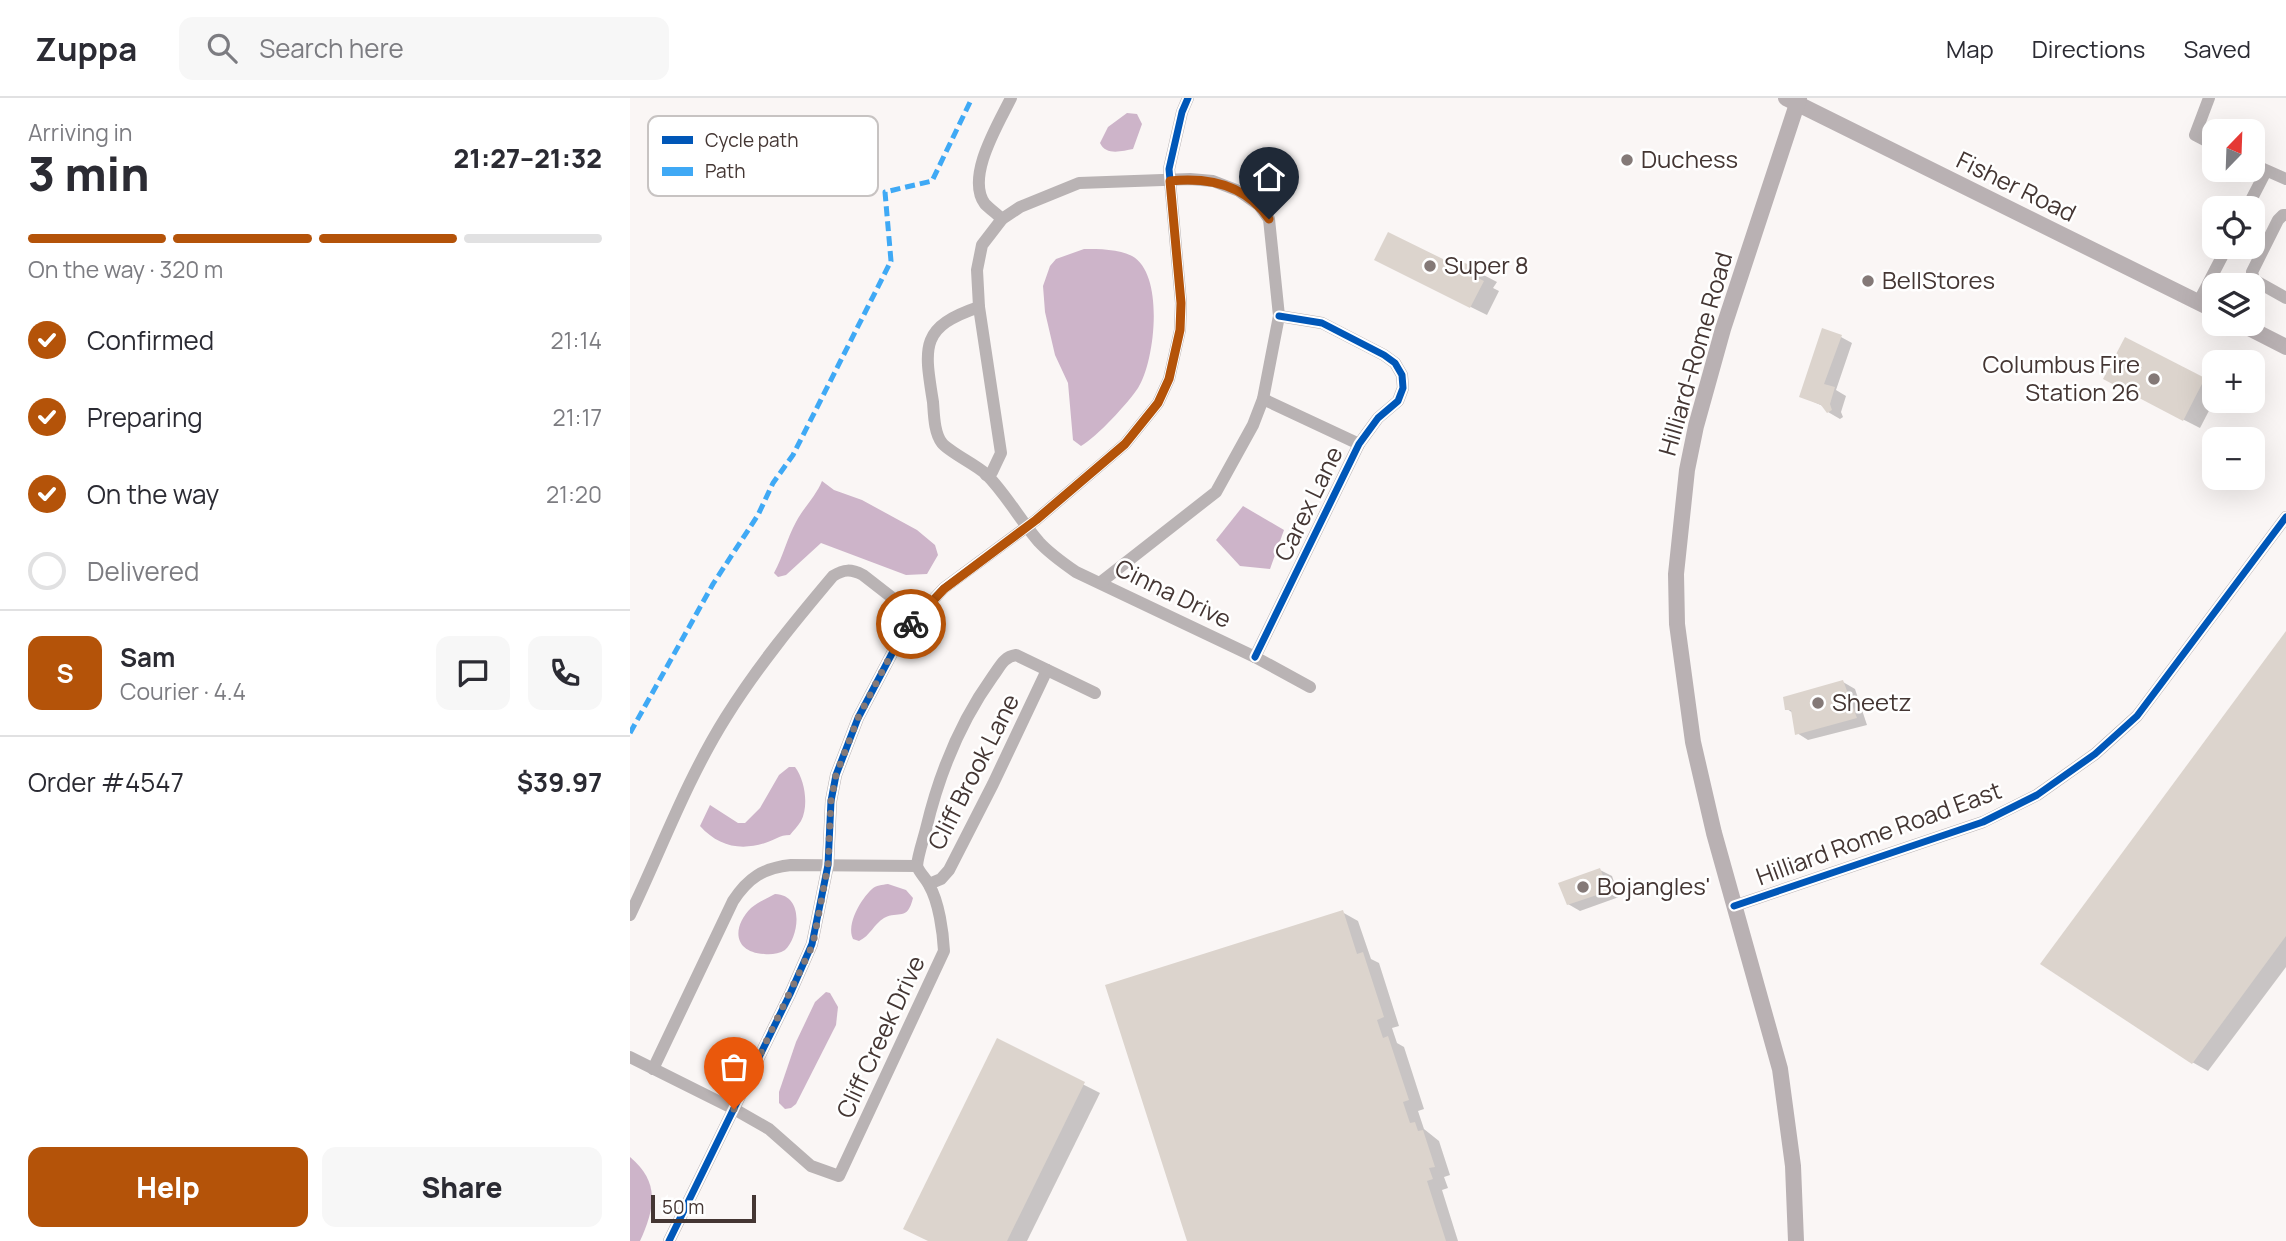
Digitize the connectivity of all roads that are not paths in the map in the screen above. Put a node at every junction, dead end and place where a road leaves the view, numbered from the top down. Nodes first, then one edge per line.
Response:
1 (1011, 98) edge
2 (1188, 98) edge
3 (2209, 98) edge
4 (1796, 100) edge
5 (2202, 139) edge
6 (2266, 171) joint
7 (2286, 179) edge
8 (1170, 181) junction
9 (2253, 196) edge
10 (2286, 215) edge
11 (1002, 219) junction
12 (2221, 259) edge
13 (2286, 298) edge
14 (2198, 303) junction
15 (2202, 305) edge
16 (979, 307) junction
17 (1279, 316) junction
18 (2264, 336) edge
19 (2286, 347) edge
20 (1263, 399) junction
21 (1359, 444) junction
22 (986, 474) junction
23 (2286, 517) edge
24 (1027, 526) junction
25 (1101, 583) junction
26 (916, 617) junction
27 (1255, 657) junction
28 (1047, 670) junction
29 (1310, 687) dead end
30 (1095, 692) dead end
31 (828, 865) junction
32 (917, 866) junction
33 (929, 884) junction
34 (1734, 905) junction
35 (630, 915) edge
36 (630, 1057) edge
37 (653, 1069) junction
38 (734, 1109) junction
39 (669, 1241) edge
40 (1796, 1241) edge

1 - 11 street
2 - 8 street
3 - 5 street
4 - 14 main road, Fisher Road
4 - 34 main road, Hilliard-Rome Road
6 - 7 street
6 - 9 street
8 - 11 street
8 - 17 street
8 - 24 street
10 - 13 street
11 - 16 street
12 - 14 street
14 - 15 main road, Fisher Road
16 - 22 street
16 - 22 street, Cinna Drive
17 - 20 street
17 - 21 street, Carex Lane
18 - 19 main road
20 - 21 street
20 - 25 street
21 - 27 street, Carex Lane
22 - 24 street, Cinna Drive
23 - 34 street, Hilliard Rome Road East
24 - 25 street, Cinna Drive
24 - 26 street
25 - 27 street, Cinna Drive
26 - 31 street
26 - 35 street
27 - 29 street, Cinna Drive
28 - 30 street
28 - 32 street
28 - 33 street, Cliff Brook Lane
31 - 32 street
31 - 37 street
31 - 38 street
32 - 33 street, Cliff Creek Drive
33 - 38 street, Cliff Creek Drive
34 - 40 main road, Hilliard-Rome Road
36 - 37 street
37 - 38 street
38 - 39 street

